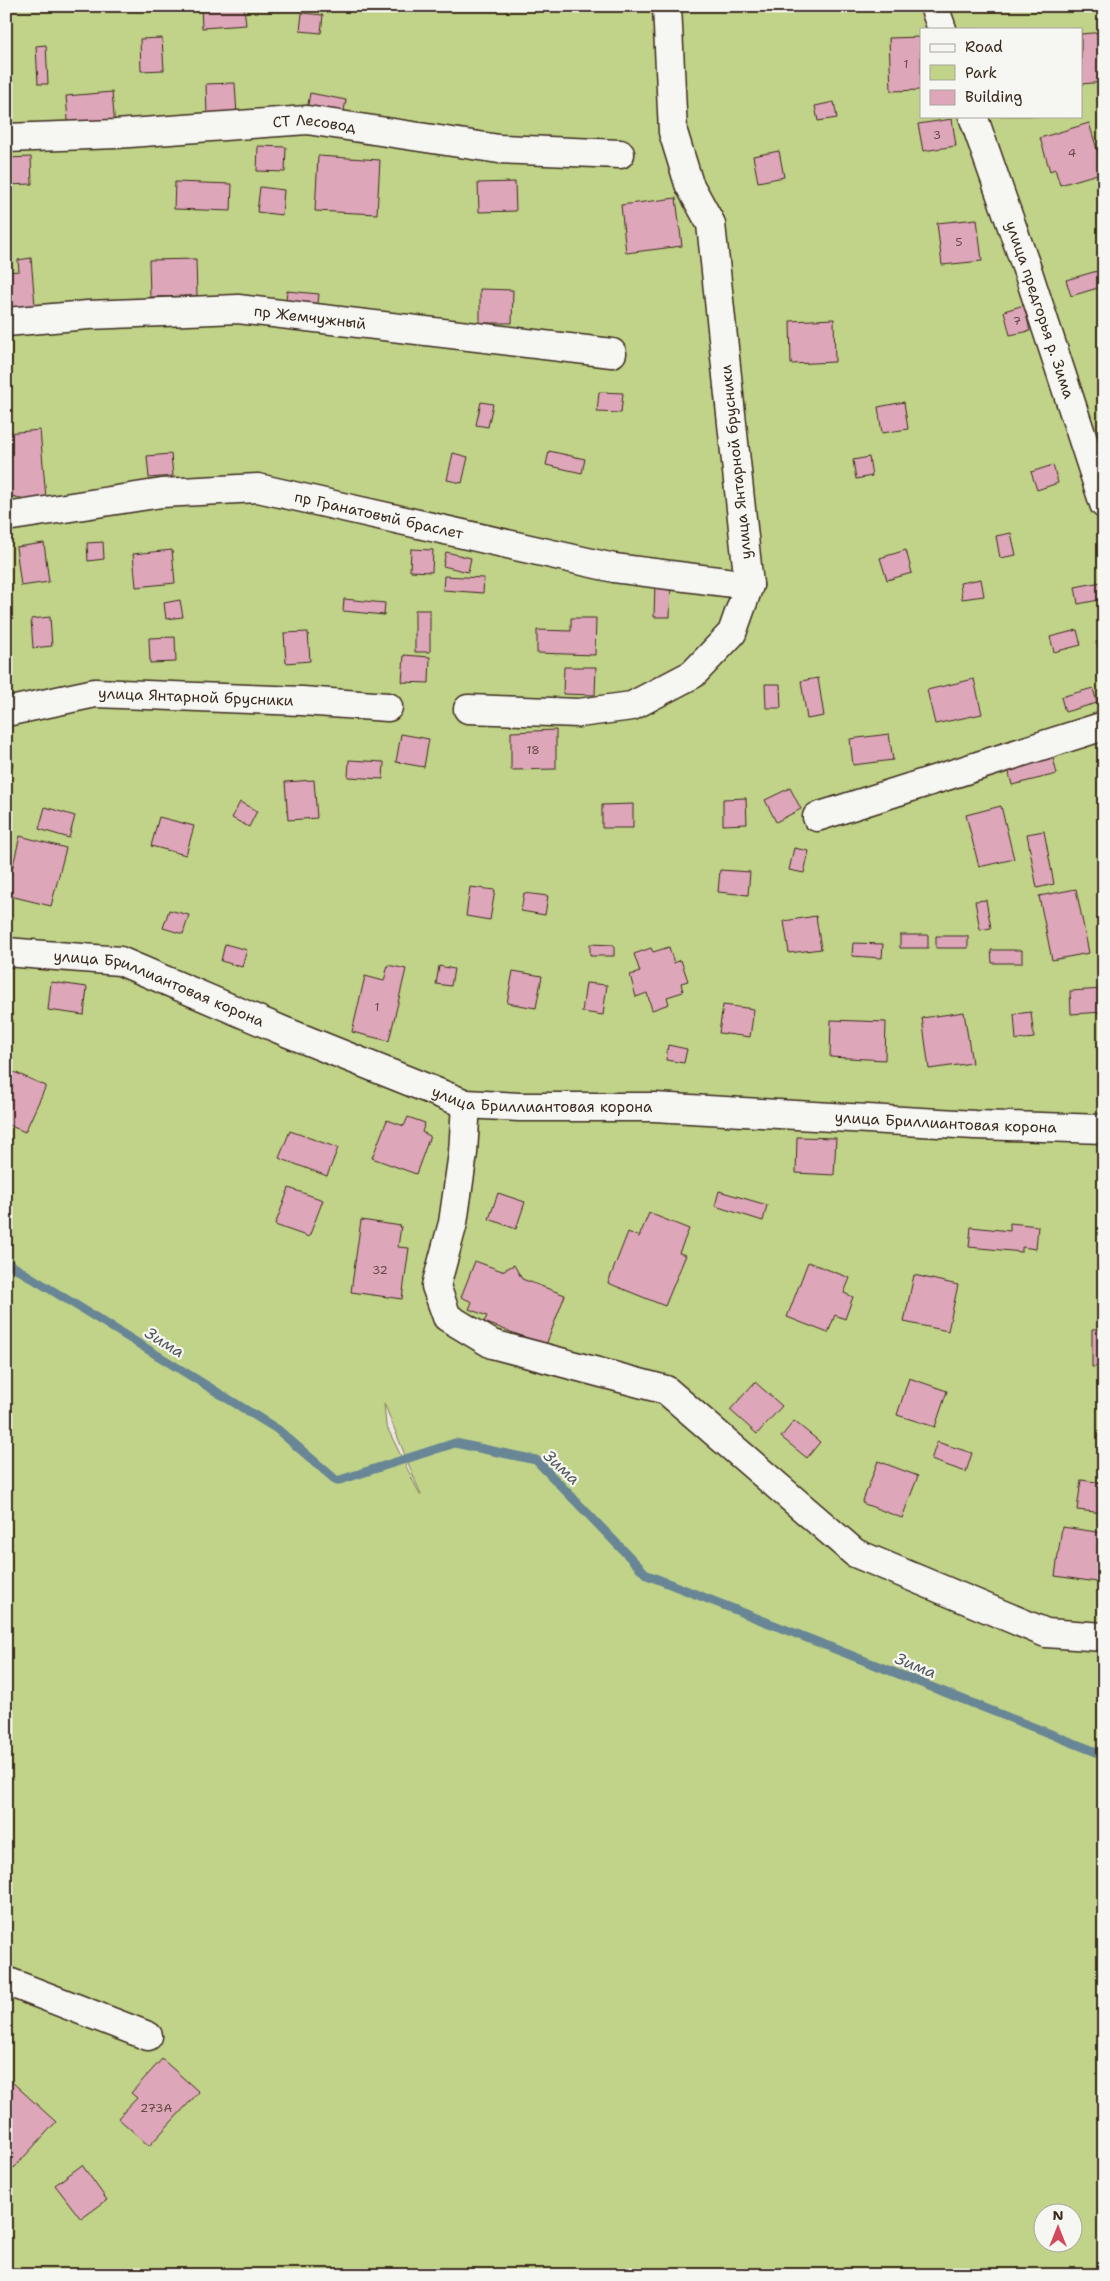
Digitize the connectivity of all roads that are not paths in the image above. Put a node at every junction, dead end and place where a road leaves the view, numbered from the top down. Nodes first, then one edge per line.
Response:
1 (667, 6) edge
2 (934, 6) edge
3 (942, 28) edge
4 (974, 118) edge
5 (6, 138) edge
6 (620, 154) dead end
7 (6, 322) edge
8 (612, 353) dead end
9 (1104, 504) edge
10 (6, 517) edge
11 (749, 585) junction
12 (388, 707) dead end
13 (468, 709) dead end
14 (6, 712) edge
15 (1104, 726) edge
16 (817, 817) dead end
17 (6, 952) edge
18 (466, 1104) junction
19 (1104, 1130) edge
20 (1104, 1637) edge
21 (6, 1981) edge
22 (148, 2036) dead end

1 - 11 lane, улица Янтарной брусники
2 - 3 lane
4 - 9 lane, улица предгорья р. Зима
5 - 6 lane, СТ Лесовод
7 - 8 lane, пр Жемчужный
10 - 11 lane, пр Гранатовый браслет
11 - 13 lane, улица Янтарной брусники
12 - 14 lane, улица Янтарной брусники
15 - 16 lane
17 - 18 lane, улица Бриллиантовая корона
18 - 19 lane, улица Бриллиантовая корона
18 - 20 lane
21 - 22 lane

